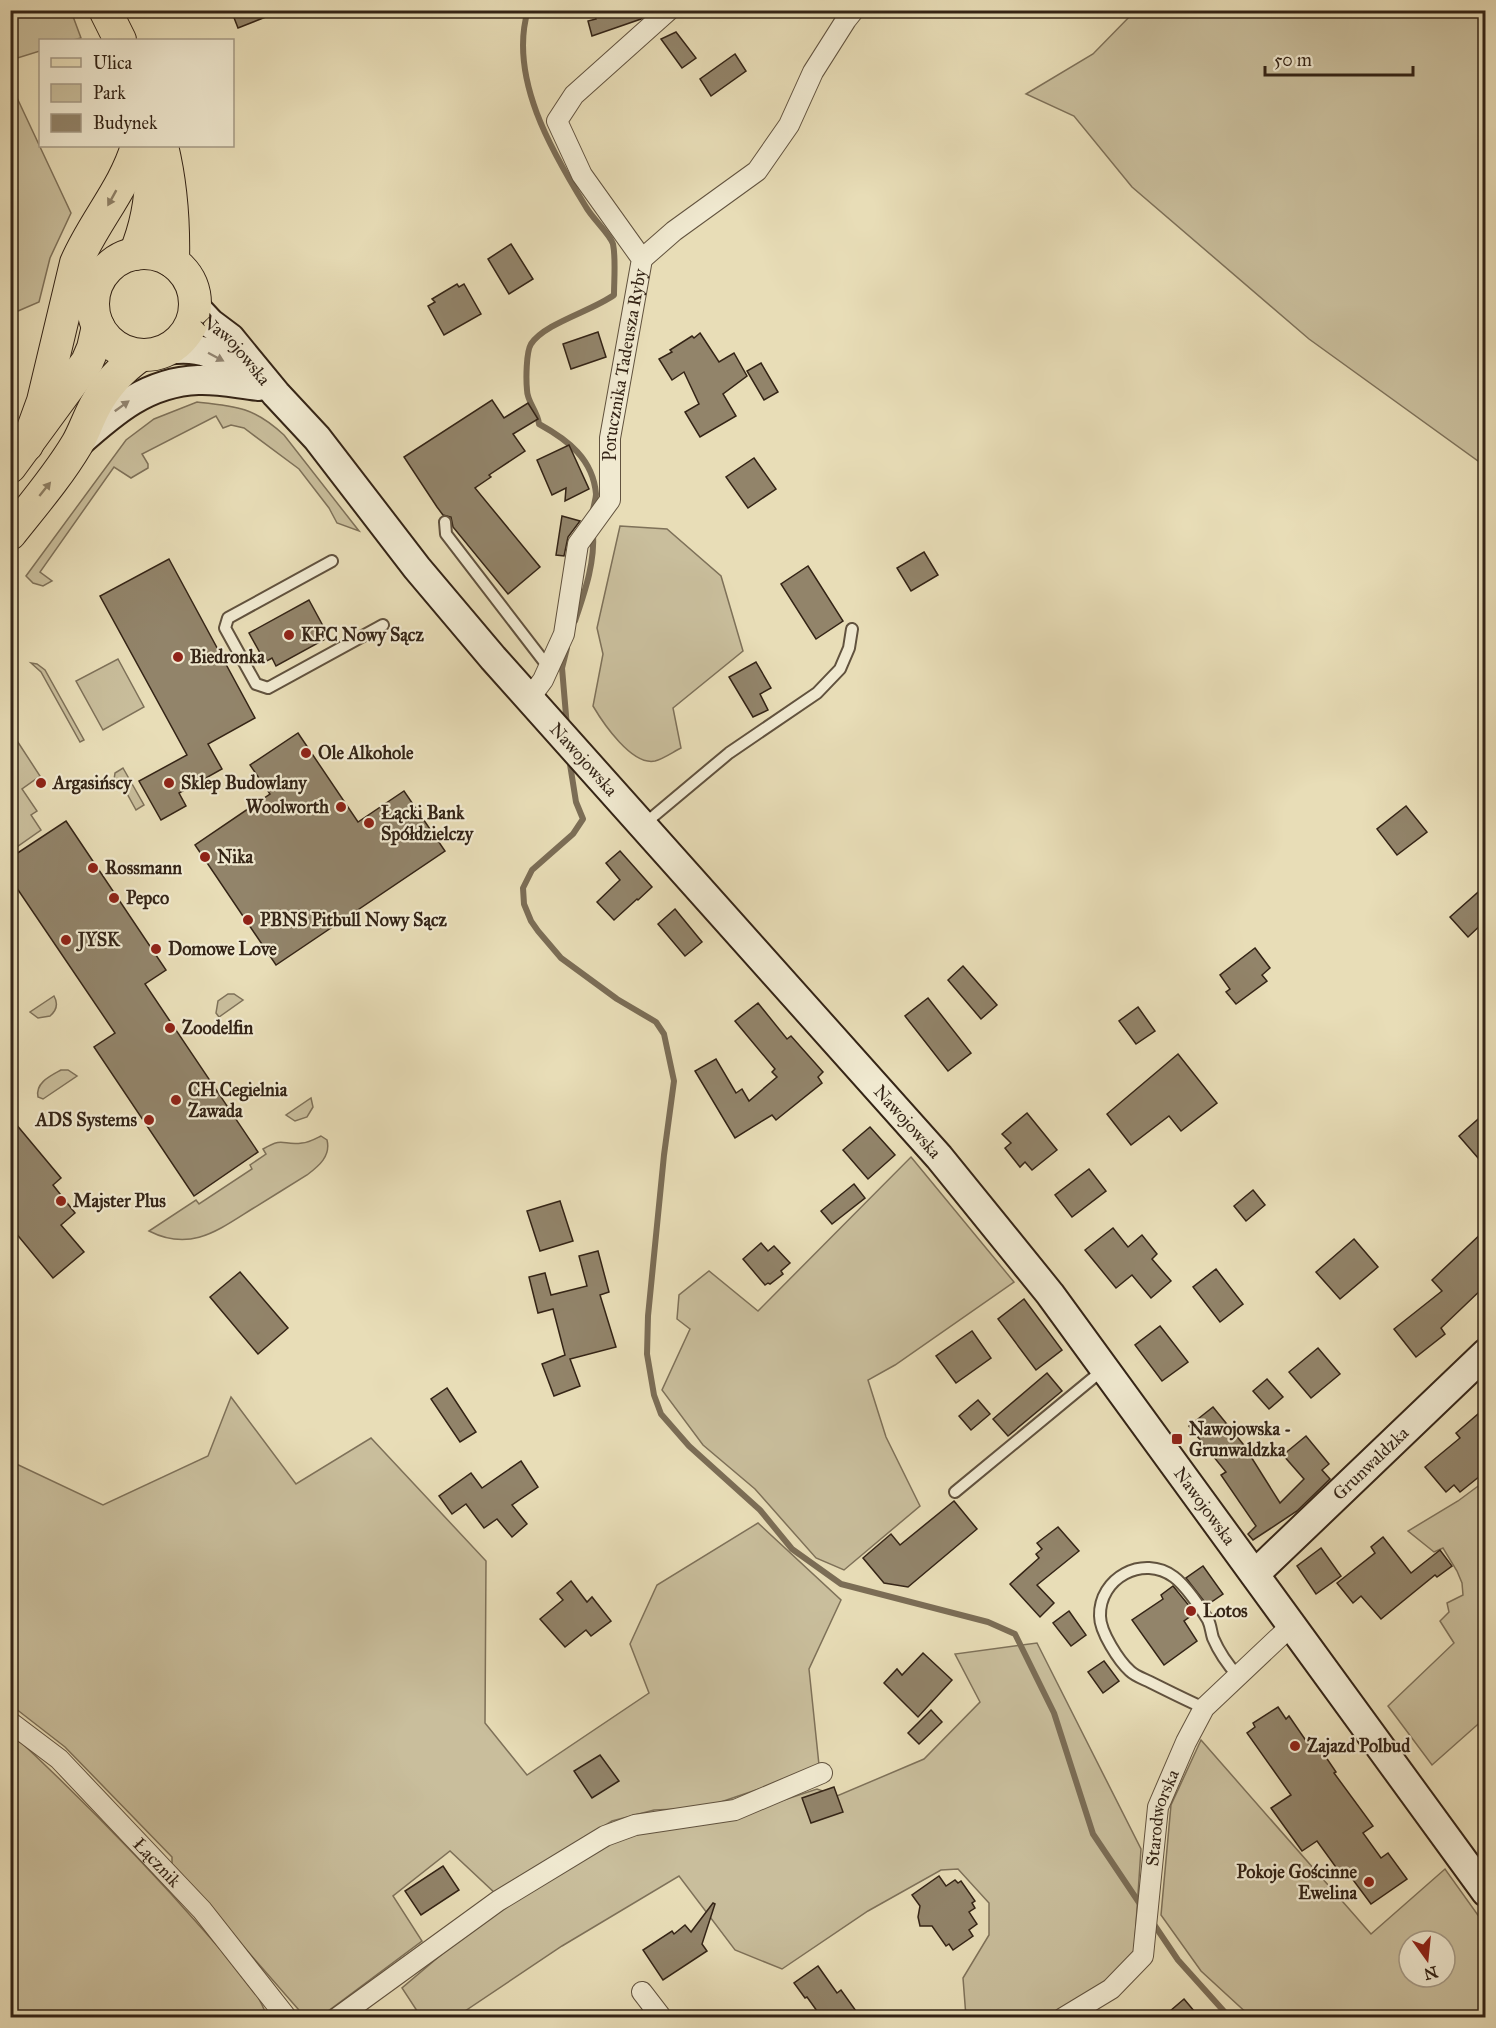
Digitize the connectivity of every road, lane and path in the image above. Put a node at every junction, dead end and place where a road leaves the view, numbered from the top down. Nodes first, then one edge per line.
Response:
1 (105, 10) edge
2 (669, 10) edge
3 (854, 10) edge
4 (120, 39) edge
5 (137, 147) edge
6 (148, 147) edge
7 (162, 147) edge
8 (135, 254) junction
9 (642, 260) junction
10 (173, 262) junction
11 (196, 308) junction
12 (98, 326) junction
13 (154, 353) junction
14 (267, 390) junction
15 (78, 443) junction
16 (19, 456) edge
17 (445, 522) dead end
18 (10, 534) edge
19 (332, 561) dead end
20 (383, 626) dead end
21 (852, 629) dead end
22 (549, 668) junction
23 (529, 699) junction
24 (643, 825) junction
25 (1485, 1353) edge
26 (1104, 1369) junction
27 (955, 1492) dead end
28 (1255, 1574) junction
29 (1292, 1625) junction
30 (1238, 1676) junction
31 (1204, 1708) junction
32 (10, 1722) edge
33 (822, 1773) dead end
34 (1485, 1892) edge
35 (642, 1992) dead end
36 (287, 2018) edge
37 (337, 2018) edge
38 (662, 2018) edge
39 (1063, 2018) edge

1 - 4 main road
2 - 9 street, Porucznika Tadeusza Ryby
3 - 9 street
5 -> 16 main road
6 - 8 main road
7 - 10 main road
8 - 10 main road
8 - 12 main road
9 - 22 street, Porucznika Tadeusza Ryby
10 - 11 main road
11 - 13 main road
11 - 14 street, Nawojowska
12 - 13 main road
12 - 16 main road
13 -> 14 street, Nawojowska
13 - 15 main road
15 -> 14 street
14 - 23 street, Nawojowska
18 -> 15 main road
17 - 22 lane
19 - 20 lane
21 - 24 lane
22 - 23 street, Porucznika Tadeusza Ryby
23 - 24 street, Nawojowska
24 - 26 street, Nawojowska
25 - 28 street, Grunwaldzka
26 - 27 lane
26 - 28 street, Nawojowska
28 - 29 street, Nawojowska
29 - 30 street, Starodworska
29 - 34 street, Nawojowska
30 - 31 street, Starodworska
30 - 31 lane
31 - 39 street, Starodworska
32 - 36 street, Łącznik
33 - 37 street
35 - 38 street

